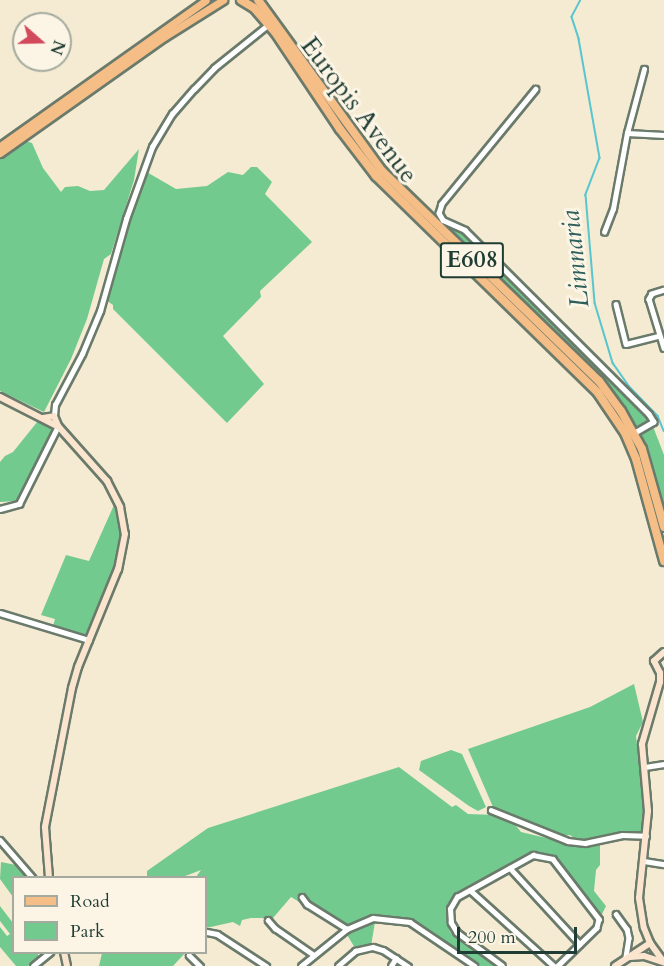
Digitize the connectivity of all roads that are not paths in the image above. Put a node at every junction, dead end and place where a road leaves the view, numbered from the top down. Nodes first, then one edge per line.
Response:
1 (206, 0) edge
2 (224, 0) edge
3 (240, 0) edge
4 (258, 0) edge
5 (269, 24) junction
6 (644, 69) dead end
7 (536, 89) dead end
8 (627, 134) junction
9 (664, 135) edge
10 (0, 146) edge
11 (0, 153) edge
12 (604, 232) dead end
13 (664, 290) edge
14 (616, 304) dead end
15 (659, 336) junction
16 (664, 348) edge
17 (0, 397) edge
18 (54, 416) junction
19 (43, 418) junction
20 (58, 426) junction
21 (634, 432) junction
22 (0, 509) edge
23 (664, 527) edge
24 (664, 561) edge
25 (0, 613) edge
26 (89, 640) junction
27 (664, 652) edge
28 (664, 657) edge
29 (654, 661) junction
30 (664, 764) edge
31 (645, 767) junction
32 (491, 810) dead end
33 (646, 836) junction
34 (0, 840) edge
35 (644, 861) junction
36 (664, 864) edge
37 (510, 868) junction
38 (31, 876) edge
39 (49, 876) edge
40 (470, 890) junction
41 (302, 897) dead end
42 (616, 914) dead end
43 (268, 920) dead end
44 (347, 929) junction
45 (207, 932) edge
46 (650, 943) junction
47 (580, 944) junction
48 (48, 954) edge
49 (189, 955) dead end
50 (314, 955) junction
51 (626, 957) junction
52 (396, 958) junction
53 (664, 962) edge
54 (33, 966) edge
55 (200, 966) edge
56 (266, 966) edge
57 (302, 966) edge
58 (338, 966) edge
59 (391, 966) edge
60 (408, 966) edge
61 (475, 966) edge
62 (502, 966) edge
63 (556, 966) edge
64 (615, 966) edge

1 - 10 main road
2 - 11 main road
3 - 5 highway, Europis Avenue / E608
4 - 21 highway, Europis Avenue / E608
5 - 18 street
5 - 24 highway, Europis Avenue / E608
6 - 8 street
7 - 21 street
8 - 9 street
8 - 12 street
13 - 15 street
14 - 15 street
15 - 16 street
17 - 19 street
18 - 19 street
18 - 20 street
19 - 20 street
20 - 22 street
20 - 26 street
21 - 23 highway, Europis Avenue / E608
25 - 26 street
26 - 39 street
27 - 29 street
28 - 29 street
29 - 31 street
30 - 31 street
31 - 33 street
32 - 33 street
33 - 35 street
34 - 38 street
35 - 36 street
35 - 46 street
37 - 40 street
37 - 47 street
37 - 47 street
40 - 62 street
40 - 63 street
41 - 44 street
42 - 51 street
43 - 50 street
44 - 50 street
44 - 61 street
45 - 56 street
46 - 51 street
46 - 53 street
47 - 63 street
48 - 54 street
49 - 55 street
50 - 57 street
51 - 53 street
51 - 64 street
52 - 58 street
52 - 59 street
52 - 60 street

